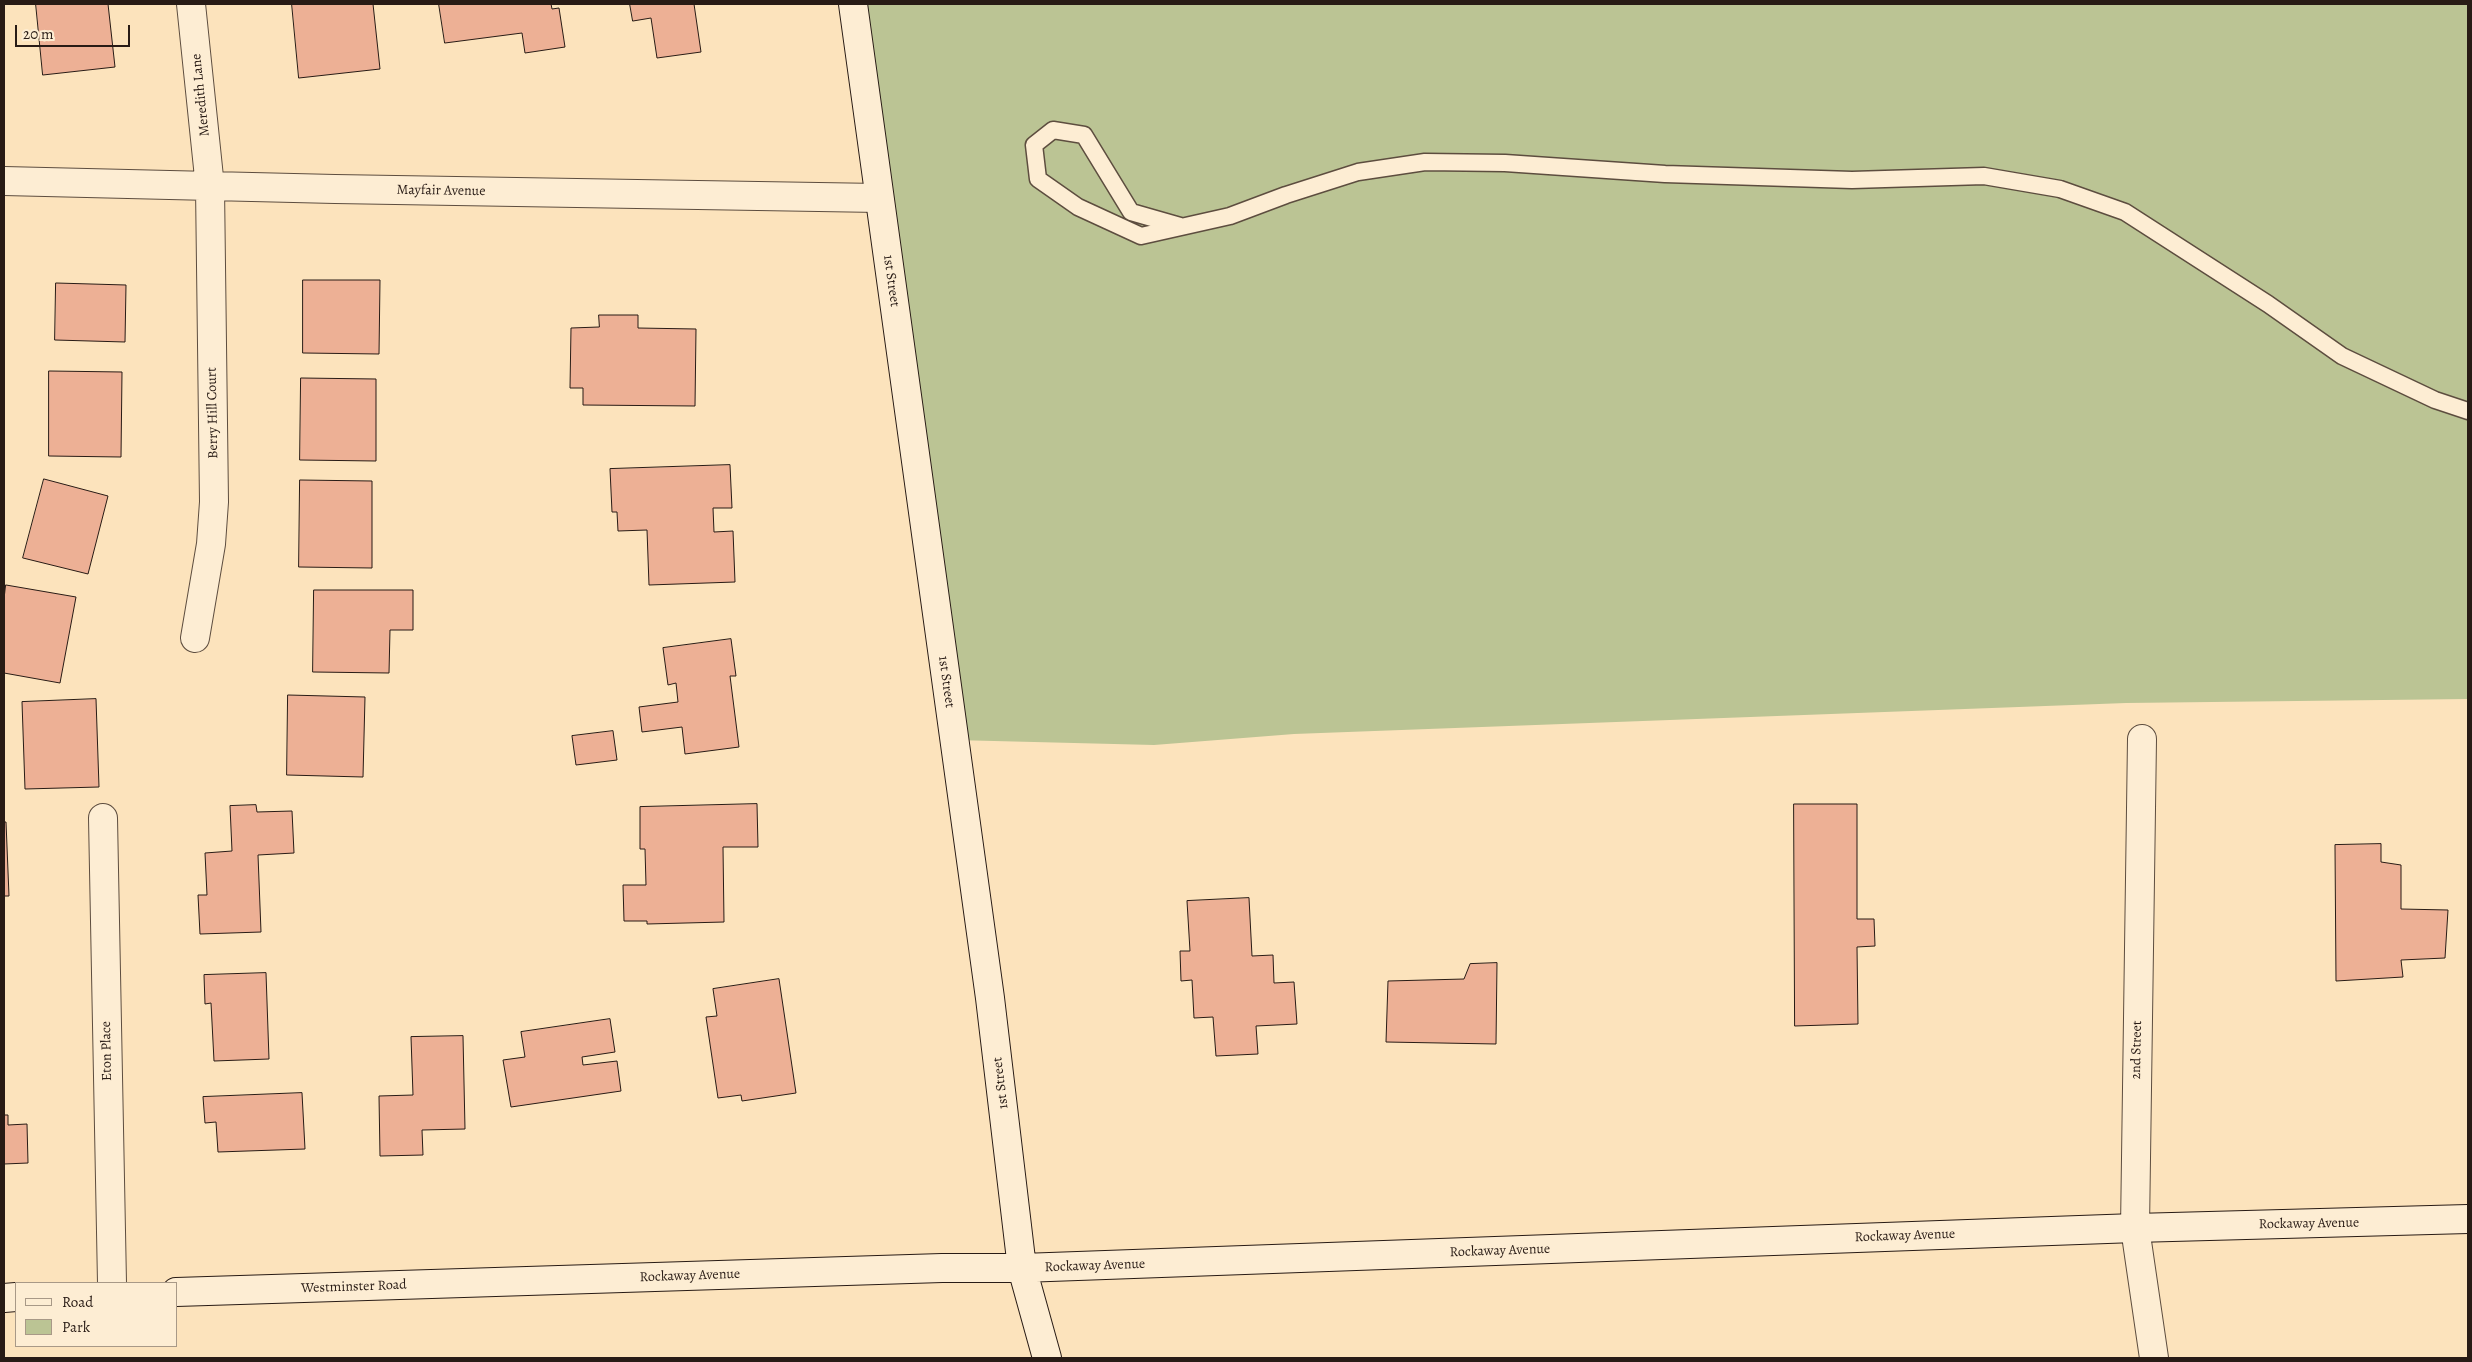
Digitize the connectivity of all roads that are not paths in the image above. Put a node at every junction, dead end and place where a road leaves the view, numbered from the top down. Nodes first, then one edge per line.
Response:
1 (191, 4) edge
2 (853, 4) edge
3 (4, 181) edge
4 (210, 187) junction
5 (879, 198) junction
6 (1180, 226) junction
7 (2468, 411) edge
8 (194, 638) dead end
9 (2142, 739) dead end
10 (103, 818) dead end
11 (2468, 1220) edge
12 (2134, 1228) junction
13 (1022, 1268) junction
14 (532, 1281) joint
15 (112, 1282) edge
16 (178, 1292) edge
17 (1047, 1358) edge
18 (2154, 1358) edge

1 - 4 street, Meredith Lane
2 - 5 street, 1st Street
3 - 4 street, Mayfair Avenue
4 - 5 street, Mayfair Avenue
4 - 8 street, Berry Hill Court
5 - 13 street, 1st Street
6 - 6 lane
6 - 7 lane
9 - 12 street, 2nd Street
10 - 15 street, Eton Place
11 - 12 street, Rockaway Avenue
12 - 13 street, Rockaway Avenue
12 - 18 street, 2nd Street
13 - 14 street, Rockaway Avenue
13 - 17 street, 1st Street
14 - 16 street, Westminster Road

